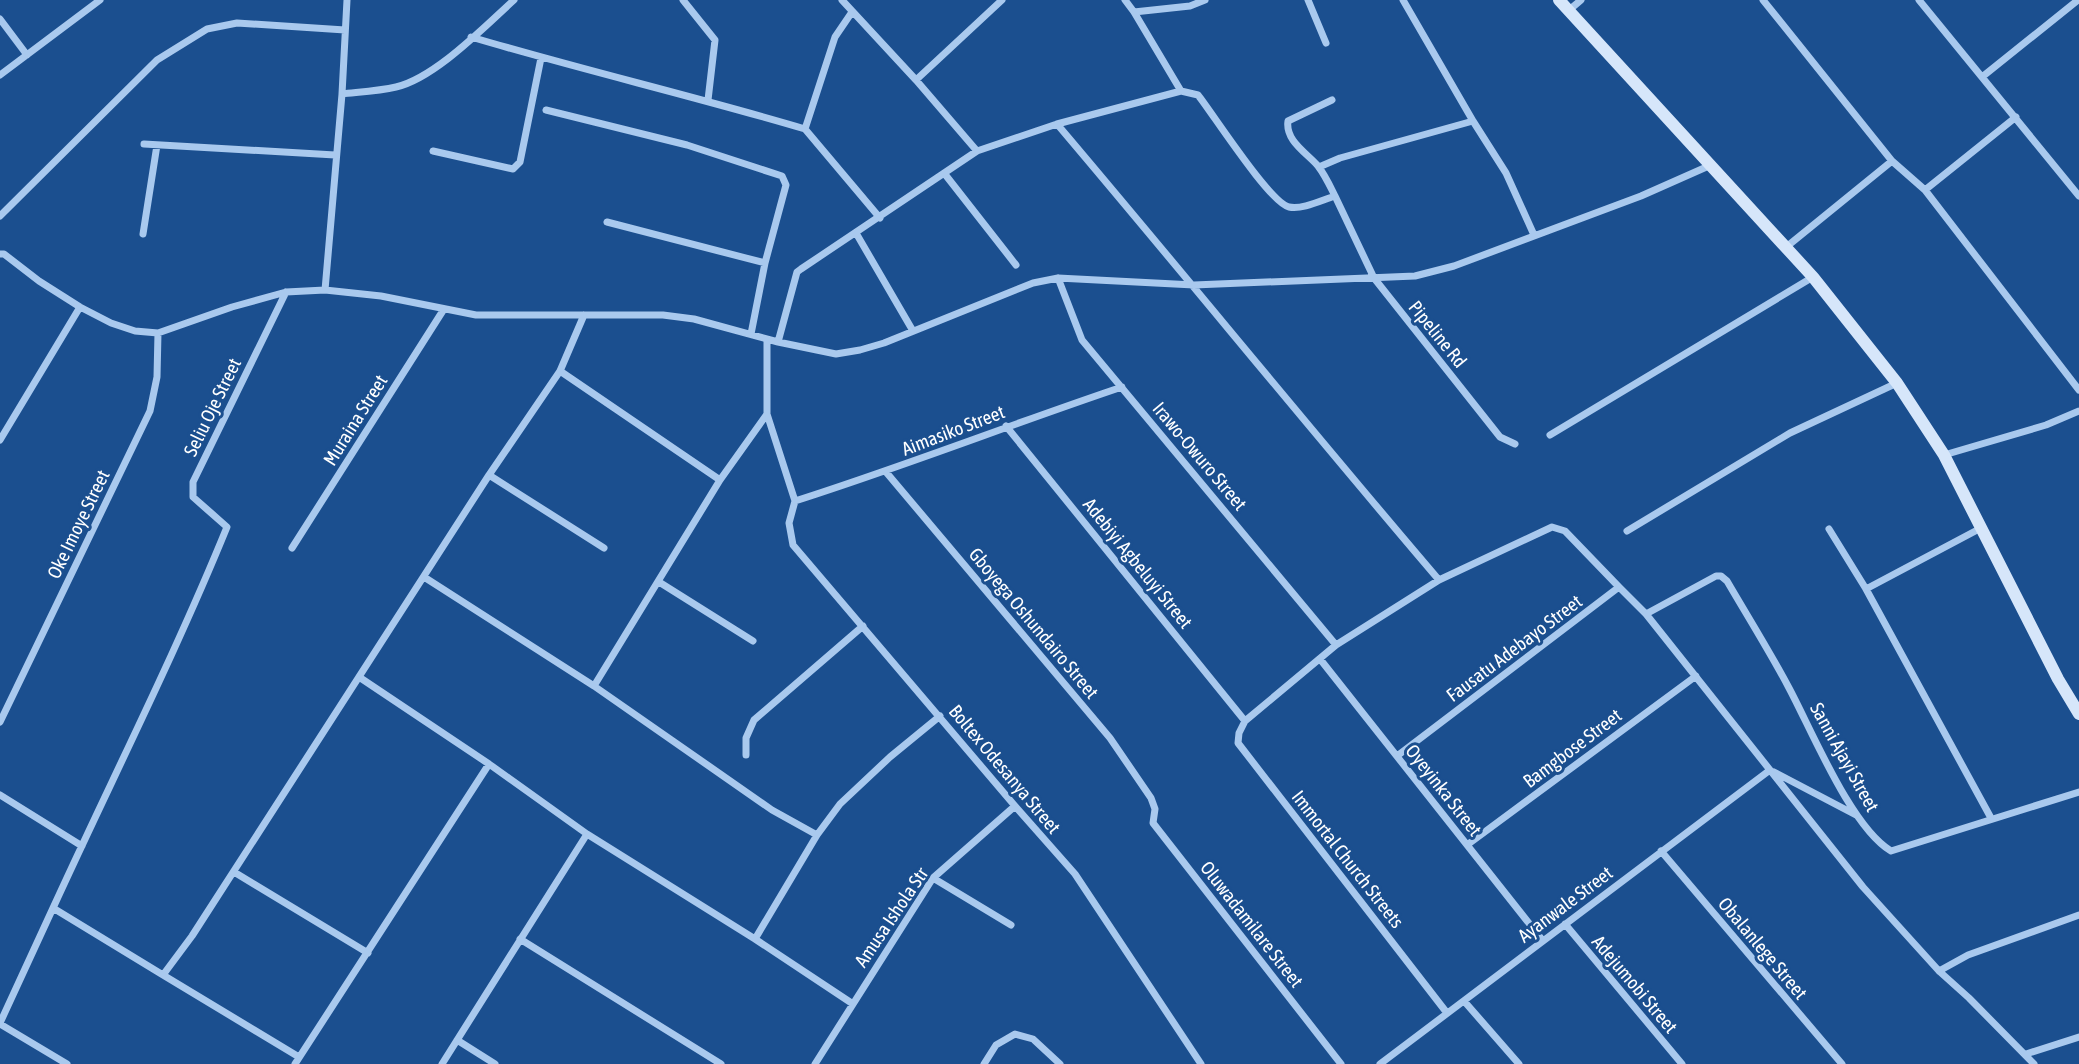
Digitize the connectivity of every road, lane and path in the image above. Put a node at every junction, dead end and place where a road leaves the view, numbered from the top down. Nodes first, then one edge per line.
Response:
1 (100, 0) edge
2 (347, 0) edge
3 (514, 0) edge
4 (683, 0) edge
5 (842, 0) edge
6 (1003, 0) edge
7 (1125, 0) edge
8 (1205, 0) edge
9 (1308, 0) edge
10 (1404, 0) edge
11 (1559, 0) edge
12 (1581, 0) edge
13 (1763, 0) edge
14 (1919, 0) edge
15 (2078, 2) edge
16 (852, 12) junction
17 (1134, 12) junction
18 (1567, 12) junction
19 (0, 19) edge
20 (345, 30) junction
21 (471, 37) junction
22 (1326, 43) dead end
23 (27, 55) junction
24 (541, 58) junction
25 (0, 75) edge
26 (1982, 77) junction
27 (916, 80) junction
28 (1181, 91) junction
29 (342, 94) junction
30 (708, 100) junction
31 (1332, 100) dead end
32 (545, 110) dead end
33 (2016, 117) junction
34 (1473, 121) junction
35 (1057, 124) junction
36 (805, 129) junction
37 (144, 145) dead end
38 (157, 145) junction
39 (433, 151) dead end
40 (977, 151) junction
41 (335, 155) junction
42 (1892, 161) junction
43 (1711, 165) junction
44 (1319, 167) junction
45 (944, 173) junction
46 (1925, 190) junction
47 (1335, 196) junction
48 (2079, 196) edge
49 (0, 216) edge
50 (880, 218) junction
51 (607, 222) dead end
52 (856, 233) junction
53 (143, 234) dead end
54 (1534, 235) junction
55 (0, 244) edge
56 (1785, 248) junction
57 (2, 254) edge
58 (765, 263) junction
59 (1016, 265) dead end
60 (1812, 277) junction
61 (1058, 278) junction
62 (1374, 278) junction
63 (1194, 285) junction
64 (325, 289) junction
65 (286, 292) junction
66 (80, 307) junction
67 (444, 309) junction
68 (584, 315) junction
69 (913, 331) junction
70 (158, 333) junction
71 (751, 334) junction
72 (767, 339) junction
73 (778, 342) junction
74 (560, 372) junction
75 (1897, 383) junction
76 (1122, 387) junction
77 (2079, 390) edge
78 (2079, 411) edge
79 (767, 414) junction
80 (1006, 426) junction
81 (1550, 435) dead end
82 (0, 440) edge
83 (1515, 444) dead end
84 (1944, 455) junction
85 (886, 472) junction
86 (489, 475) junction
87 (720, 480) junction
88 (795, 501) junction
89 (1981, 528) junction
90 (1829, 529) dead end
91 (1627, 531) dead end
92 (292, 548) dead end
93 (604, 548) dead end
94 (424, 577) junction
95 (1439, 580) junction
96 (659, 582) junction
97 (1619, 587) junction
98 (1866, 589) junction
99 (1646, 614) junction
100 (863, 626) junction
101 (753, 641) dead end
102 (1336, 645) junction
103 (1320, 659) junction
104 (1696, 676) junction
105 (359, 677) junction
106 (594, 686) junction
107 (2079, 714) edge
108 (940, 716) junction
109 (1245, 721) junction
110 (0, 722) edge
111 (746, 755) dead end
112 (1397, 756) junction
113 (489, 764) junction
114 (1770, 770) junction
115 (2079, 792) edge
116 (0, 795) edge
117 (1152, 798) joint
118 (1015, 806) junction
119 (1856, 816) junction
120 (1991, 818) junction
121 (587, 834) junction
122 (817, 835) junction
123 (1467, 845) junction
124 (82, 846) junction
125 (1661, 851) junction
126 (234, 872) junction
127 (933, 878) junction
128 (53, 908) junction
129 (2079, 915) edge
130 (1565, 924) junction
131 (1011, 925) dead end
132 (520, 939) junction
133 (755, 939) junction
134 (1543, 941) junction
135 (368, 953) junction
136 (1939, 971) junction
137 (163, 975) junction
138 (1464, 1001) junction
139 (853, 1004) junction
140 (1447, 1013) junction
141 (0, 1024) edge
142 (2079, 1037) edge
143 (457, 1040) junction
144 (2026, 1054) junction
145 (297, 1061) edge
146 (67, 1064) edge
147 (442, 1064) edge
148 (495, 1064) edge
149 (721, 1064) edge
150 (815, 1064) edge
151 (984, 1064) edge
152 (1060, 1064) edge
153 (1201, 1064) edge
154 (1341, 1064) edge
155 (1380, 1064) edge
156 (1519, 1064) edge
157 (1682, 1064) edge
158 (1842, 1064) edge
159 (2034, 1064) edge

1 - 23 street
2 - 20 street
3 - 21 street
4 - 30 street
5 - 16 street
6 - 27 street
7 - 17 street
8 - 17 street
9 - 22 street
10 - 34 street
11 - 18 main road
12 - 18 street
13 - 42 street
14 - 26 street
15 - 26 street
16 - 27 street
16 - 36 street
17 - 28 street
18 - 43 main road
19 - 23 street
20 - 29 street
20 - 49 street
21 - 24 street
21 - 29 street
23 - 25 street
24 - 30 street
24 - 39 street
26 - 33 street
27 - 40 street
28 - 35 street
28 - 47 street
29 - 41 street
30 - 36 street
31 - 44 street, Pipeline Rd
32 - 58 street
33 - 46 street
33 - 48 street
34 - 44 street
34 - 54 street
35 - 40 street
35 - 63 street
36 - 50 street
37 - 38 street
38 - 41 street
38 - 53 street
40 - 45 street
41 - 64 street
42 - 46 street
42 - 56 street
43 - 54 street
43 - 56 main road
44 - 47 street, Pipeline Rd
45 - 50 street
45 - 59 street
46 - 77 street
47 - 62 street, Pipeline Rd
50 - 52 street
51 - 58 street
52 - 69 street
52 - 73 street
54 - 62 street
55 - 57 street
56 - 60 main road
57 - 66 street
58 - 71 street
60 - 75 main road
60 - 81 street
61 - 63 street
61 - 69 street
61 - 76 street, Irawo-Owuro Street
62 - 63 street
62 - 83 street, Pipeline Rd
63 - 95 street
64 - 65 street
64 - 67 street
65 - 70 street
65 - 124 street, Seliu Oje Street
66 - 70 street
66 - 82 street
67 - 68 street
67 - 92 street, Muraina Street
68 - 71 street
68 - 74 street
69 - 73 street
70 - 110 street, Oke Imoye Street
71 - 72 street
72 - 73 street
72 - 79 street
74 - 86 street
74 - 87 street
75 - 84 main road
75 - 91 street
76 - 80 street, Aimasiko Street
76 - 102 street, Irawo-Owuro Street
78 - 84 street
79 - 87 street
79 - 88 street
80 - 85 street, Aimasiko Street
80 - 109 street, Adebiyi Agbeluyi Street
84 - 89 main road
85 - 88 street, Aimasiko Street
85 - 117 street, Gboyega Oshundairo Street
86 - 93 street
86 - 94 street
87 - 96 street
88 - 100 street, Boltex Odesanya Street
89 - 98 street
89 - 107 main road
90 - 98 street
94 - 105 street
94 - 106 street
95 - 97 street
95 - 102 street
96 - 101 street
96 - 106 street
97 - 99 street
97 - 112 street, Fausatu Adebayo Street
98 - 120 street
99 - 104 street
99 - 119 street, Sanni Ajayi Street
100 - 108 street, Boltex Odesanya Street
100 - 111 street
102 - 103 street
103 - 109 street
103 - 112 street, Oyeyinka Street
104 - 114 street
104 - 123 street, Bamgbose Street
105 - 113 street
105 - 126 street
106 - 122 street
108 - 118 street, Boltex Odesanya Street
108 - 122 street
109 - 140 street, Immortal Church Streets
112 - 123 street, Oyeyinka Street
113 - 121 street
113 - 135 street
114 - 119 street
114 - 125 street, Ayanwale Street
114 - 136 street
115 - 120 street, Sanni Ajayi Street
116 - 124 street
117 - 154 street, Oluwadamilare Street
118 - 127 street, Amusa Ishola Str
118 - 153 street, Boltex Odesanya Street
119 - 120 street, Sanni Ajayi Street
121 - 132 street
121 - 133 street
122 - 133 street
123 - 134 street, Oyeyinka Street
124 - 128 street
125 - 130 street, Ayanwale Street
125 - 158 street, Obalanlege Street
126 - 135 street
126 - 137 street
127 - 131 street
127 - 139 street, Amusa Ishola Str
128 - 137 street
128 - 141 street
129 - 136 street
130 - 134 street, Ayanwale Street
130 - 157 street, Adejumobi Street
132 - 143 street
132 - 149 street
133 - 139 street
134 - 138 street, Ayanwale Street
135 - 145 street
136 - 144 street
137 - 145 street
138 - 140 street, Ayanwale Street
138 - 156 street
139 - 150 street, Amusa Ishola Str
140 - 155 street, Ayanwale Street
141 - 146 street
142 - 144 street
143 - 147 street
143 - 148 street
144 - 159 street
151 - 152 street

